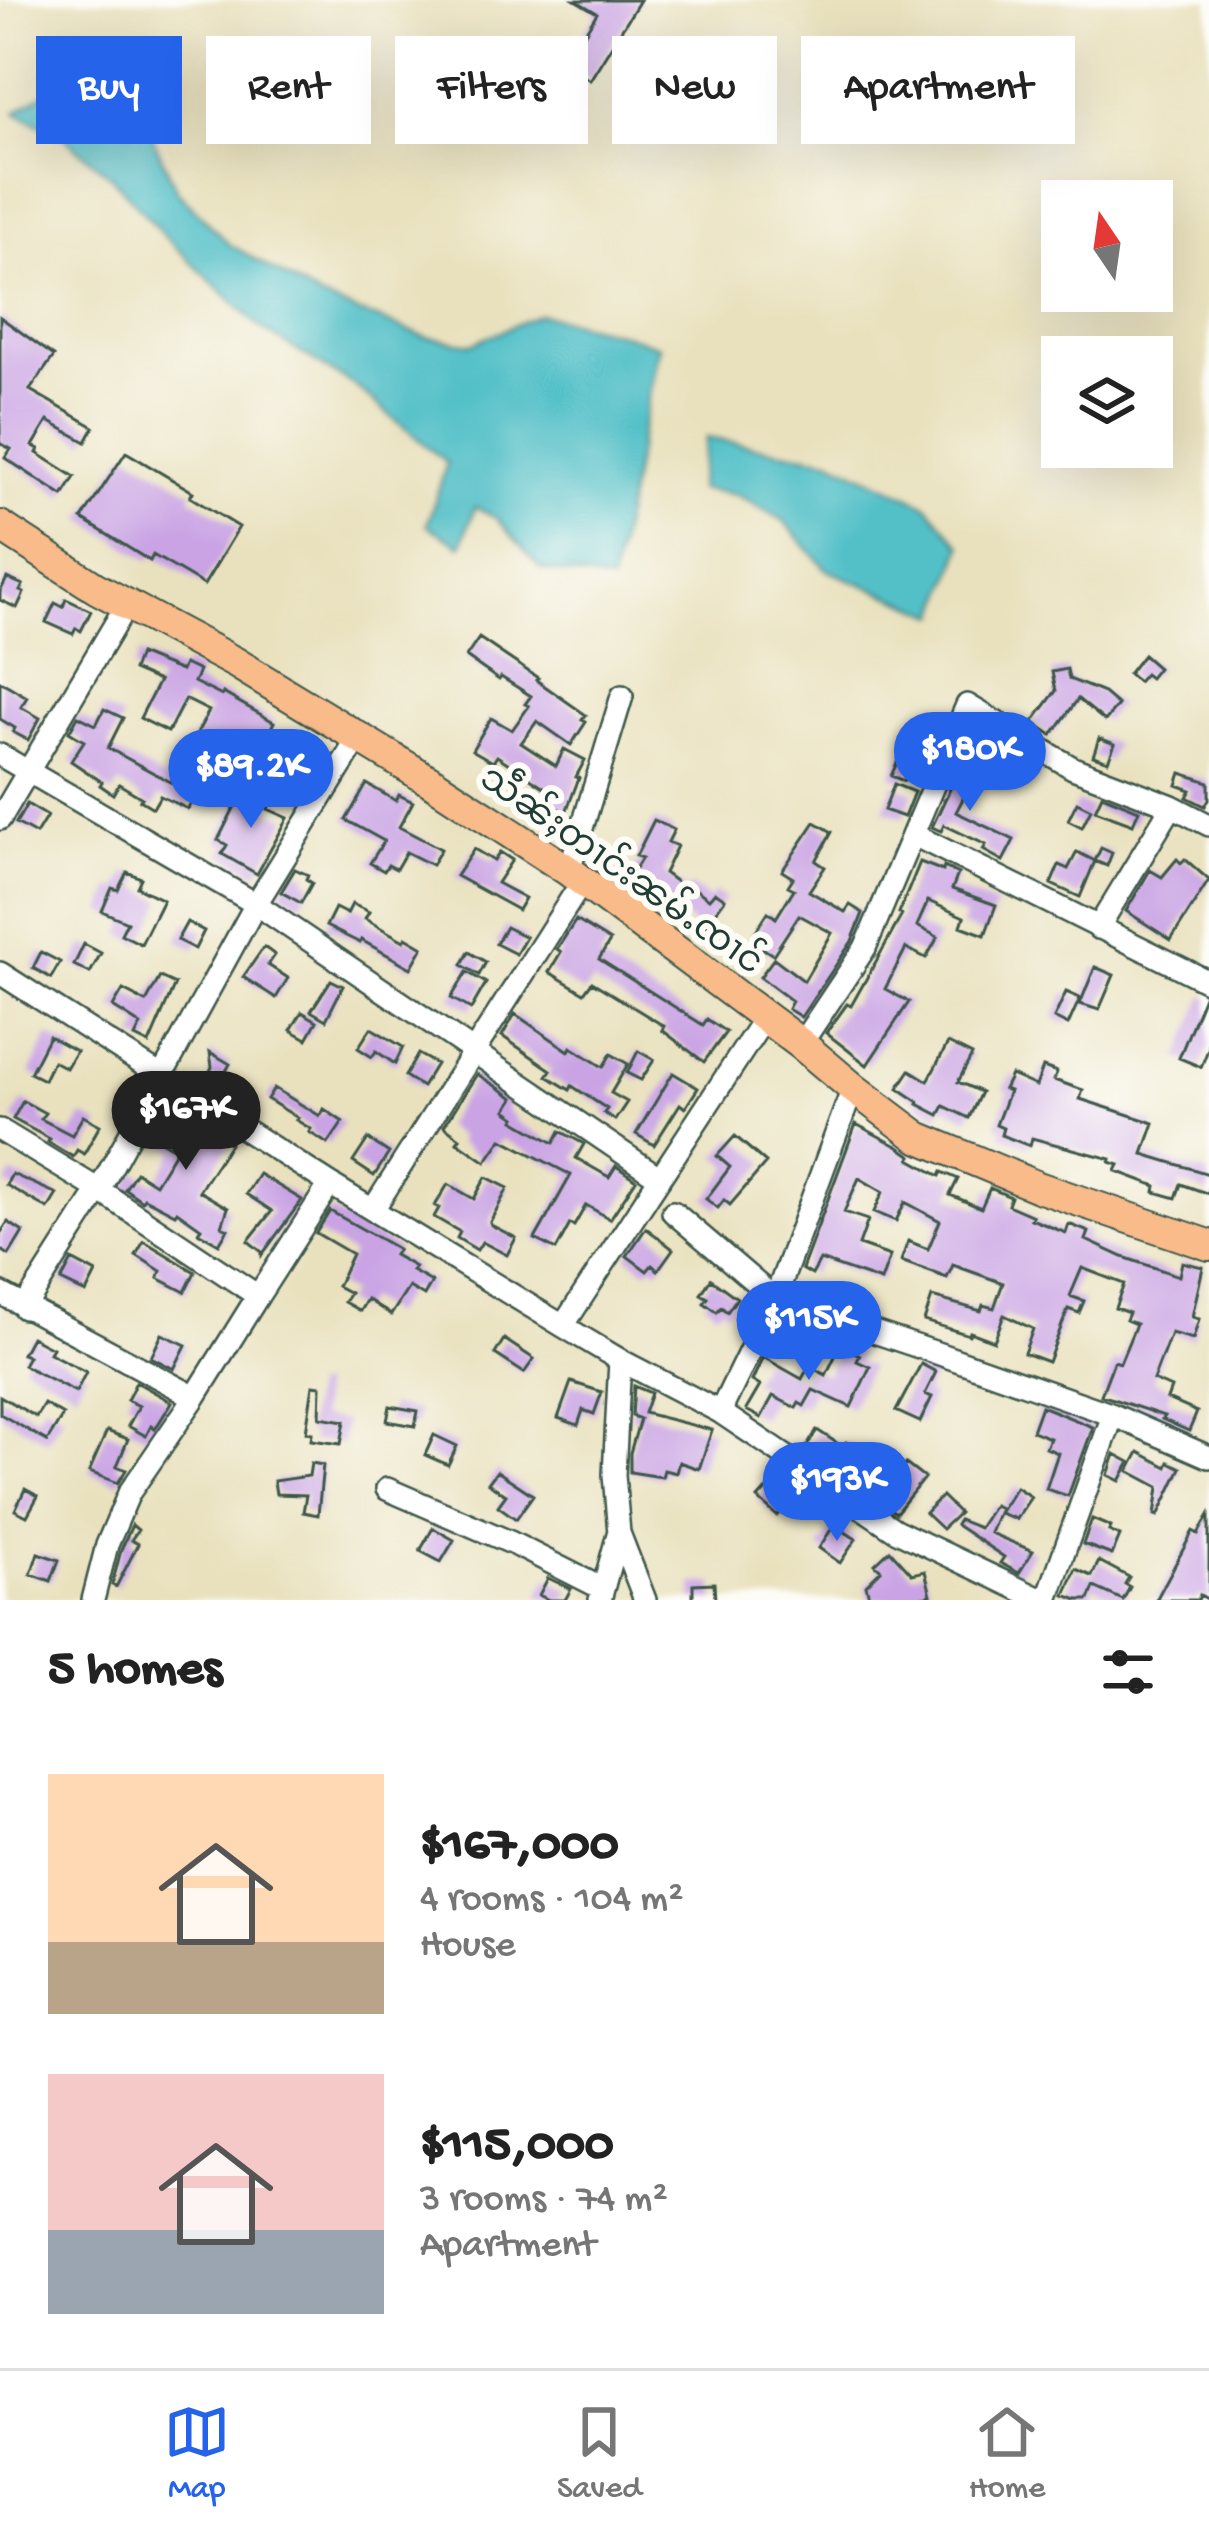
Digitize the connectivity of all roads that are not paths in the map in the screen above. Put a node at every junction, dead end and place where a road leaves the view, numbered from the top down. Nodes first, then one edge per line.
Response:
1 (0, 526) edge
2 (127, 604) junction
3 (622, 696) dead end
4 (358, 737) junction
5 (0, 755) edge
6 (28, 772) junction
7 (1172, 806) junction
8 (0, 819) edge
9 (1209, 825) edge
10 (914, 836) junction
11 (575, 877) junction
12 (256, 904) junction
13 (1098, 928) junction
14 (0, 973) edge
15 (1209, 982) edge
16 (765, 1017) junction
17 (801, 1044) junction
18 (473, 1053) junction
19 (160, 1075) junction
20 (853, 1088) junction
21 (0, 1130) edge
22 (660, 1178) junction
23 (330, 1184) junction
24 (99, 1190) junction
25 (374, 1208) junction
26 (673, 1212) dead end
27 (1209, 1245) edge
28 (0, 1293) edge
29 (258, 1296) junction
30 (775, 1299) junction
31 (24, 1308) junction
32 (563, 1326) junction
33 (620, 1360) junction
34 (195, 1397) junction
35 (720, 1412) junction
36 (1113, 1415) junction
37 (1209, 1457) edge
38 (387, 1489) dead end
39 (619, 1533) junction
40 (601, 1594) edge
41 (93, 1600) edge
42 (645, 1600) edge
43 (1045, 1600) edge

1 - 2 highway, သဵၼ်ႈတၢင်းၼမ်ႉၸၢင်
2 - 4 highway, သဵၼ်ႈတၢင်းၼမ်ႉၸၢင်
2 - 6 street
3 - 11 street
4 - 11 highway, သဵၼ်ႈတၢင်းၼမ်ႉၸၢင်
4 - 12 street
5 - 6 street
6 - 8 street
6 - 12 street
7 - 9 street
7 - 10 street
7 - 13 street
10 - 13 street
10 - 17 street
11 - 16 highway, သဵၼ်ႈတၢင်းၼမ်ႉၸၢင်
11 - 18 street
12 - 18 street
12 - 19 street
13 - 15 street
14 - 19 street
16 - 17 highway, သဵၼ်ႈတၢင်းၼမ်ႉၸၢင်
16 - 22 street
17 - 20 highway, သဵၼ်ႈတၢင်းၼမ်ႉၸၢင်
18 - 22 street
18 - 25 street
19 - 23 street
19 - 24 street
20 - 27 highway, သဵၼ်ႈတၢင်းၼမ်ႉၸၢင်
20 - 30 street
21 - 24 street
22 - 32 street
23 - 25 street
23 - 29 street
24 - 29 street
24 - 31 street
25 - 32 street
26 - 30 street
28 - 31 street
29 - 34 street
30 - 35 street
30 - 36 street
31 - 34 street
32 - 33 street
33 - 35 street
33 - 39 street
34 - 41 street
35 - 43 street
36 - 37 street
36 - 43 street
38 - 40 street
39 - 40 street
39 - 42 street

